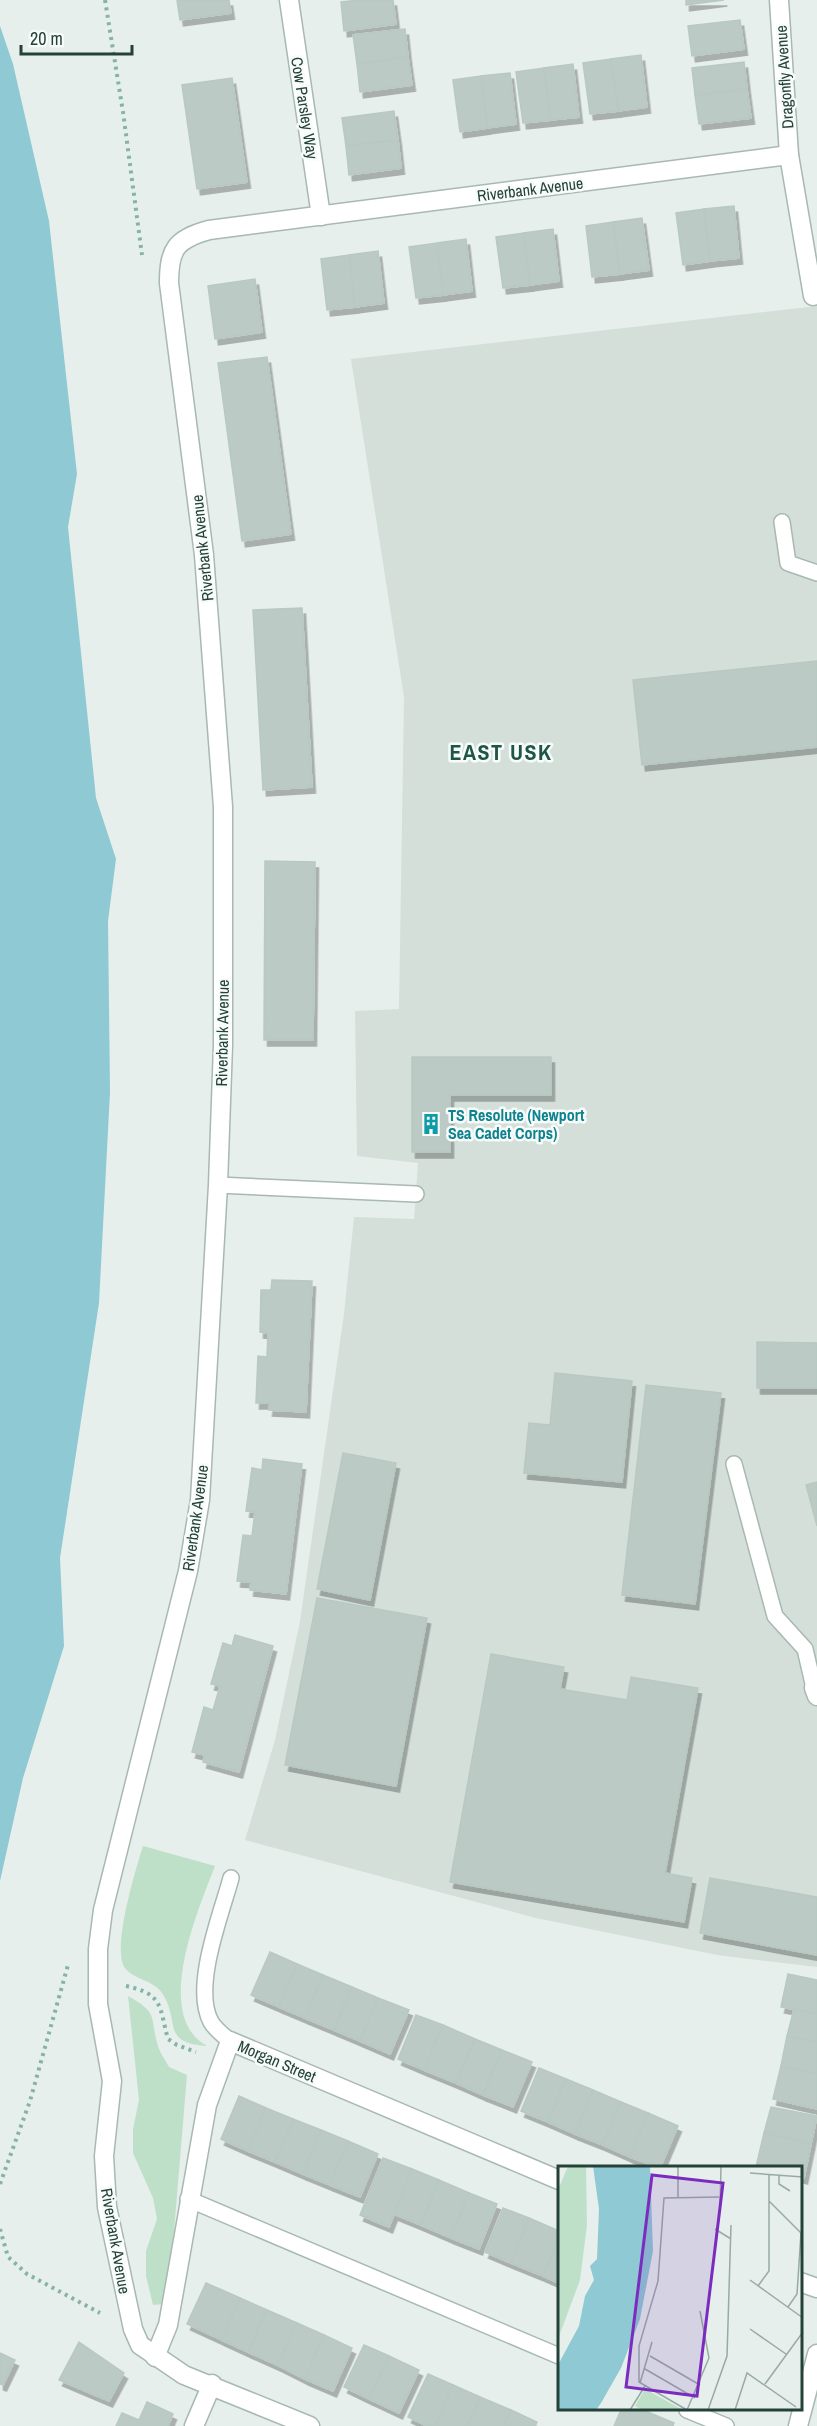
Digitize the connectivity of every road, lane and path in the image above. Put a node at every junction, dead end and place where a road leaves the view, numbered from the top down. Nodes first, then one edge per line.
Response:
1 (105, 0) edge
2 (289, 0) edge
3 (778, 0) edge
4 (789, 155) junction
5 (321, 216) junction
6 (142, 256) dead end
7 (813, 296) dead end
8 (782, 522) dead end
9 (817, 573) edge
10 (218, 1185) junction
11 (416, 1194) dead end
12 (734, 1464) dead end
13 (816, 1692) edge
14 (231, 1878) dead end
15 (68, 1963) dead end
16 (98, 1986) junction
17 (226, 2049) junction
18 (558, 2180) edge
19 (0, 2184) edge
20 (188, 2199) junction
21 (0, 2229) edge
22 (802, 2282) edge
23 (817, 2288) edge
24 (133, 2329) junction
25 (817, 2354) edge
26 (558, 2355) edge
27 (155, 2357) junction
28 (212, 2384) junction
29 (692, 2411) edge
30 (802, 2411) edge
31 (802, 2411) edge
32 (194, 2426) edge
33 (310, 2426) edge
34 (726, 2426) edge
35 (798, 2426) edge

1 - 6 path
2 - 5 street, Cow Parsley Way
3 - 4 street, Dragonfly Avenue
4 - 5 street, Riverbank Avenue
4 - 7 street, Dragonfly Avenue
5 - 10 street, Riverbank Avenue
8 - 9 lane
10 - 11 lane
10 - 16 street, Riverbank Avenue
12 - 13 lane
14 - 17 lane
15 - 19 path
16 - 17 path
16 - 24 street, Riverbank Avenue
17 - 18 street, Morgan Street
17 - 20 street, Morgan Street
20 - 26 lane
20 - 27 street, Morgan Street
21 - 24 path
22 - 23 street
24 - 27 street, Riverbank Avenue
25 - 31 street
27 - 28 street, Riverbank Avenue
28 - 32 street
28 - 33 street, Riverbank Avenue
29 - 34 lane
30 - 35 street

